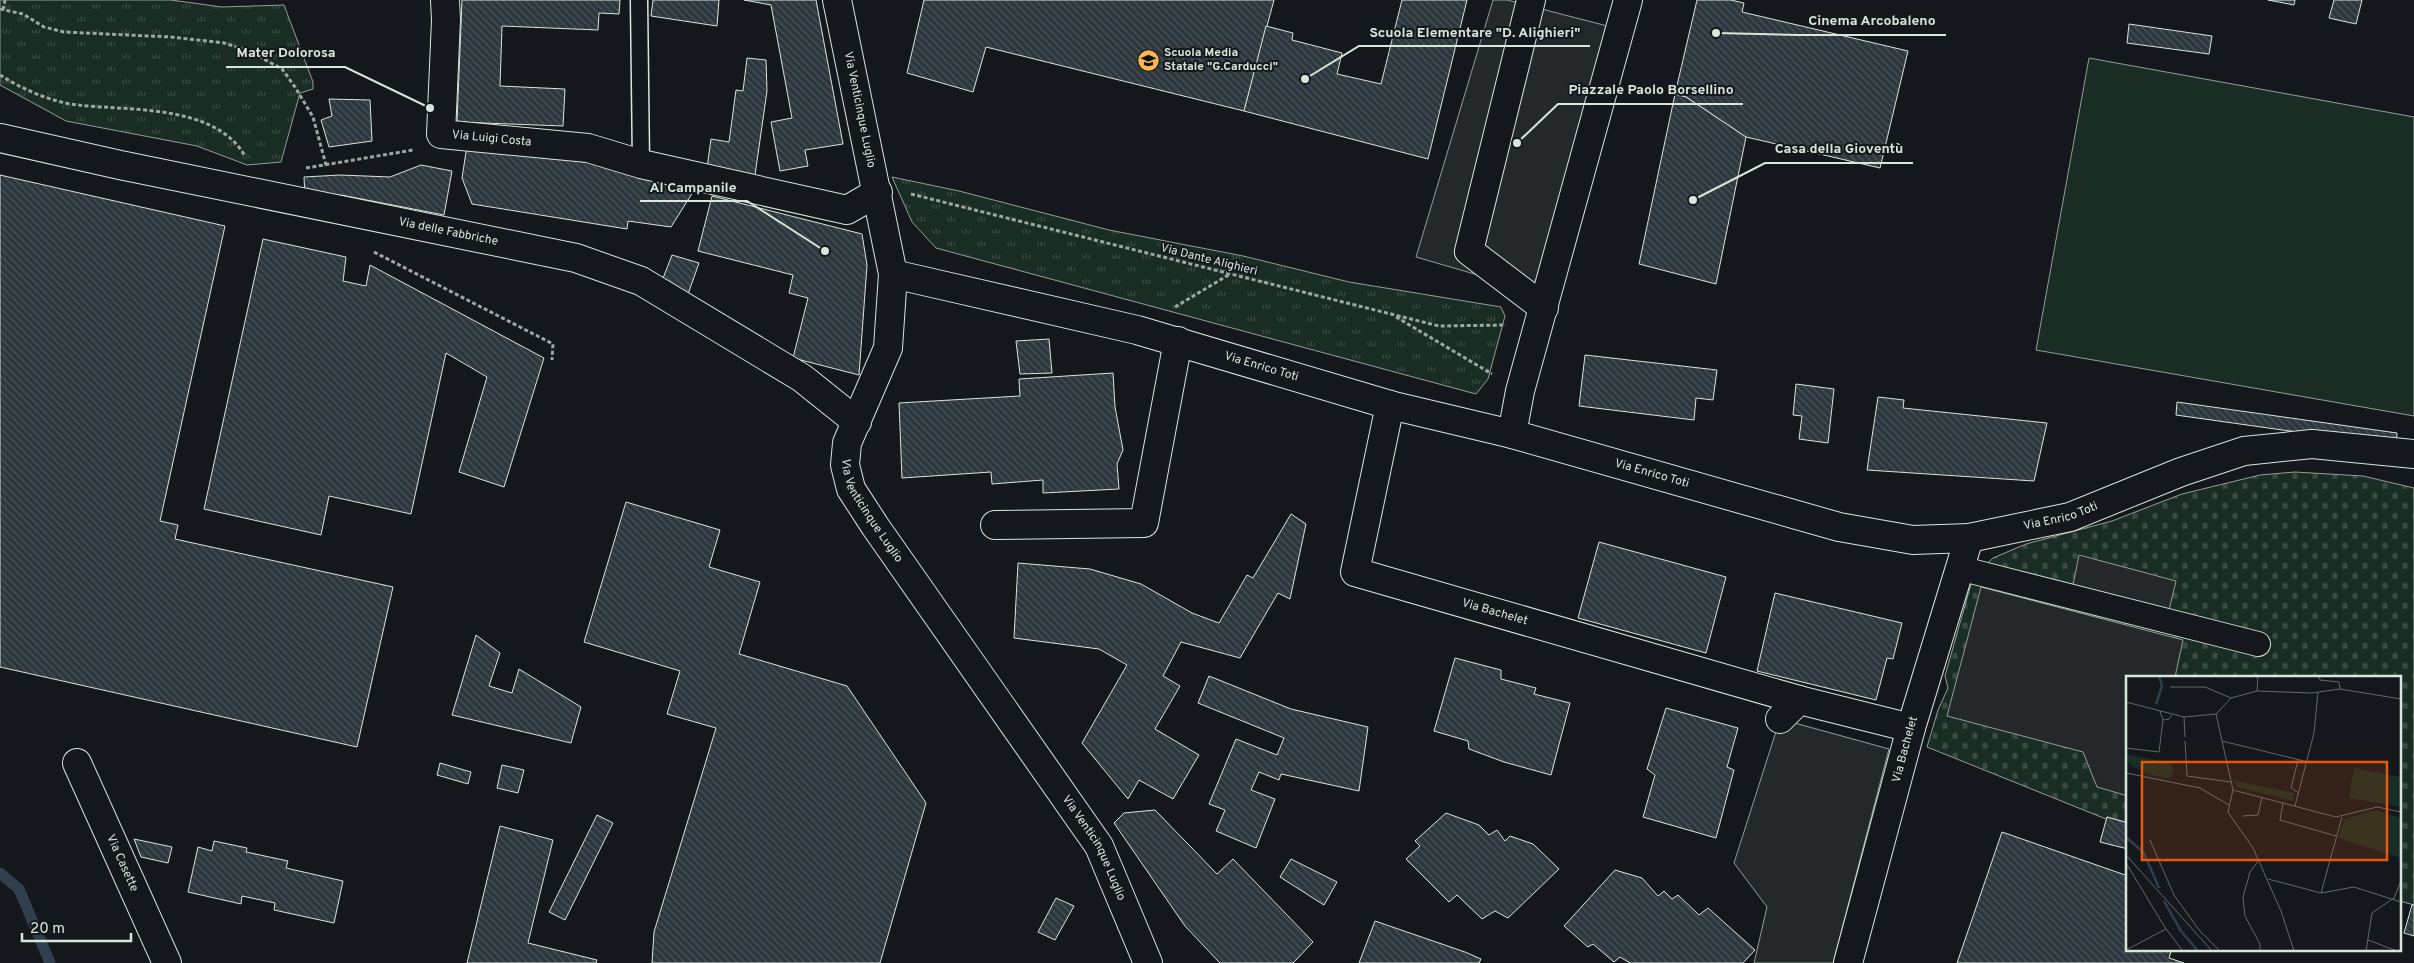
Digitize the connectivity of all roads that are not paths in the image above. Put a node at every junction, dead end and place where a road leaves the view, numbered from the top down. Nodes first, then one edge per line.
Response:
1 (445, 0) edge
2 (639, 0) edge
3 (837, 0) edge
4 (1531, 0) edge
5 (1628, 0) edge
6 (0, 138) edge
7 (641, 164) junction
8 (878, 192) junction
9 (893, 274) junction
10 (1541, 316) junction
11 (1178, 341) junction
12 (1390, 404) junction
13 (857, 422) junction
14 (1512, 434) junction
15 (2414, 454) edge
16 (995, 525) dead end
17 (1969, 538) junction
18 (1959, 568) junction
19 (2258, 644) dead end
20 (1799, 700) junction
21 (1780, 719) dead end
22 (1911, 728) junction
23 (77, 763) dead end
24 (168, 963) edge
25 (1148, 963) edge
26 (1848, 963) edge

1 - 7 street, Via Luigi Costa
2 - 7 lane
3 - 8 street, Via Venticinque Luglio
4 - 10 street
5 - 10 street
6 - 13 street, Via delle Fabbriche
7 - 8 street, Via Luigi Costa
8 - 9 street, Via Venticinque Luglio
9 - 11 street, Via Enrico Toti
9 - 13 street, Via Venticinque Luglio
10 - 14 street
11 - 12 street, Via Enrico Toti
11 - 16 street
12 - 14 street, Via Enrico Toti
12 - 20 street, Via Bachelet
13 - 25 street, Via Venticinque Luglio
14 - 17 street, Via Enrico Toti
15 - 17 street, Via Enrico Toti
17 - 18 street, Via Bachelet
18 - 19 street
18 - 22 street, Via Bachelet
20 - 21 street
20 - 22 street
22 - 26 street, Via Bachelet
23 - 24 street, Via Casette

